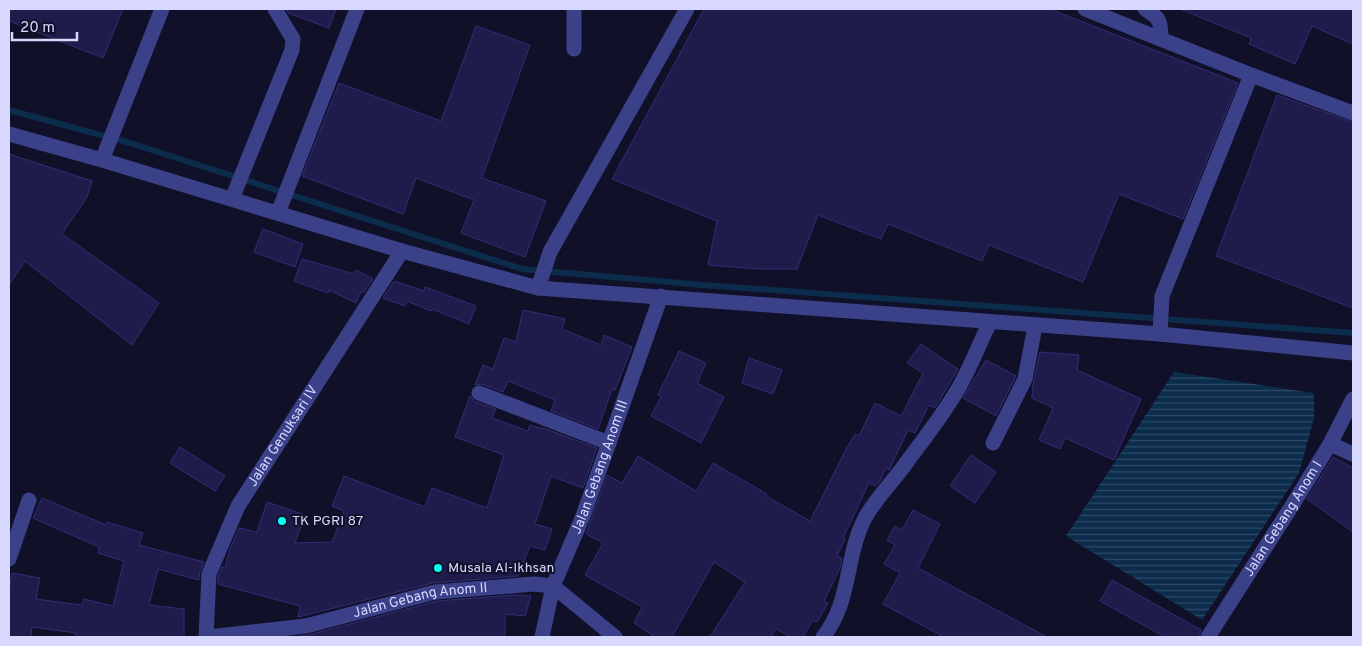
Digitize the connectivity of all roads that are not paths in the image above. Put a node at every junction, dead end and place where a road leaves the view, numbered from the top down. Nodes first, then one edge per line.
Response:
1 (162, 9) edge
2 (275, 9) edge
3 (356, 9) edge
4 (574, 9) edge
5 (687, 9) edge
6 (1085, 9) edge
7 (1145, 9) edge
8 (1160, 39) junction
9 (574, 49) dead end
10 (1251, 75) junction
11 (1353, 114) edge
12 (9, 134) edge
13 (103, 157) junction
14 (233, 196) junction
15 (279, 210) junction
16 (402, 251) junction
17 (539, 284) junction
18 (661, 296) junction
19 (990, 322) junction
20 (1035, 326) junction
21 (1160, 332) junction
22 (1353, 353) edge
23 (478, 393) dead end
24 (1353, 399) edge
25 (609, 443) junction
26 (993, 443) dead end
27 (1330, 444) junction
28 (1353, 454) edge
29 (29, 500) dead end
30 (9, 559) edge
31 (553, 586) junction
32 (1212, 636) edge
33 (208, 637) edge
34 (542, 637) edge
35 (616, 637) edge
36 (823, 637) edge

1 - 13 street
2 - 14 street
3 - 15 street
4 - 9 street
5 - 17 street
6 - 8 street
7 - 8 street
8 - 10 street
10 - 11 street
10 - 21 street
12 - 13 street
13 - 14 street
14 - 15 street
15 - 16 street
16 - 17 street
16 - 33 street, Jalan Genuksari IV
17 - 18 street
18 - 19 street
18 - 25 street, Jalan Gebang Anom III
19 - 20 street
19 - 36 street
20 - 21 street
20 - 26 street
21 - 22 street
23 - 25 street
24 - 27 street, Jalan Gebang Anom I
25 - 31 street, Jalan Gebang Anom III
27 - 28 street
27 - 32 street, Jalan Gebang Anom I
29 - 30 street
31 - 33 street, Jalan Gebang Anom II
31 - 34 street, Jalan Gebang Anom III
31 - 35 street

